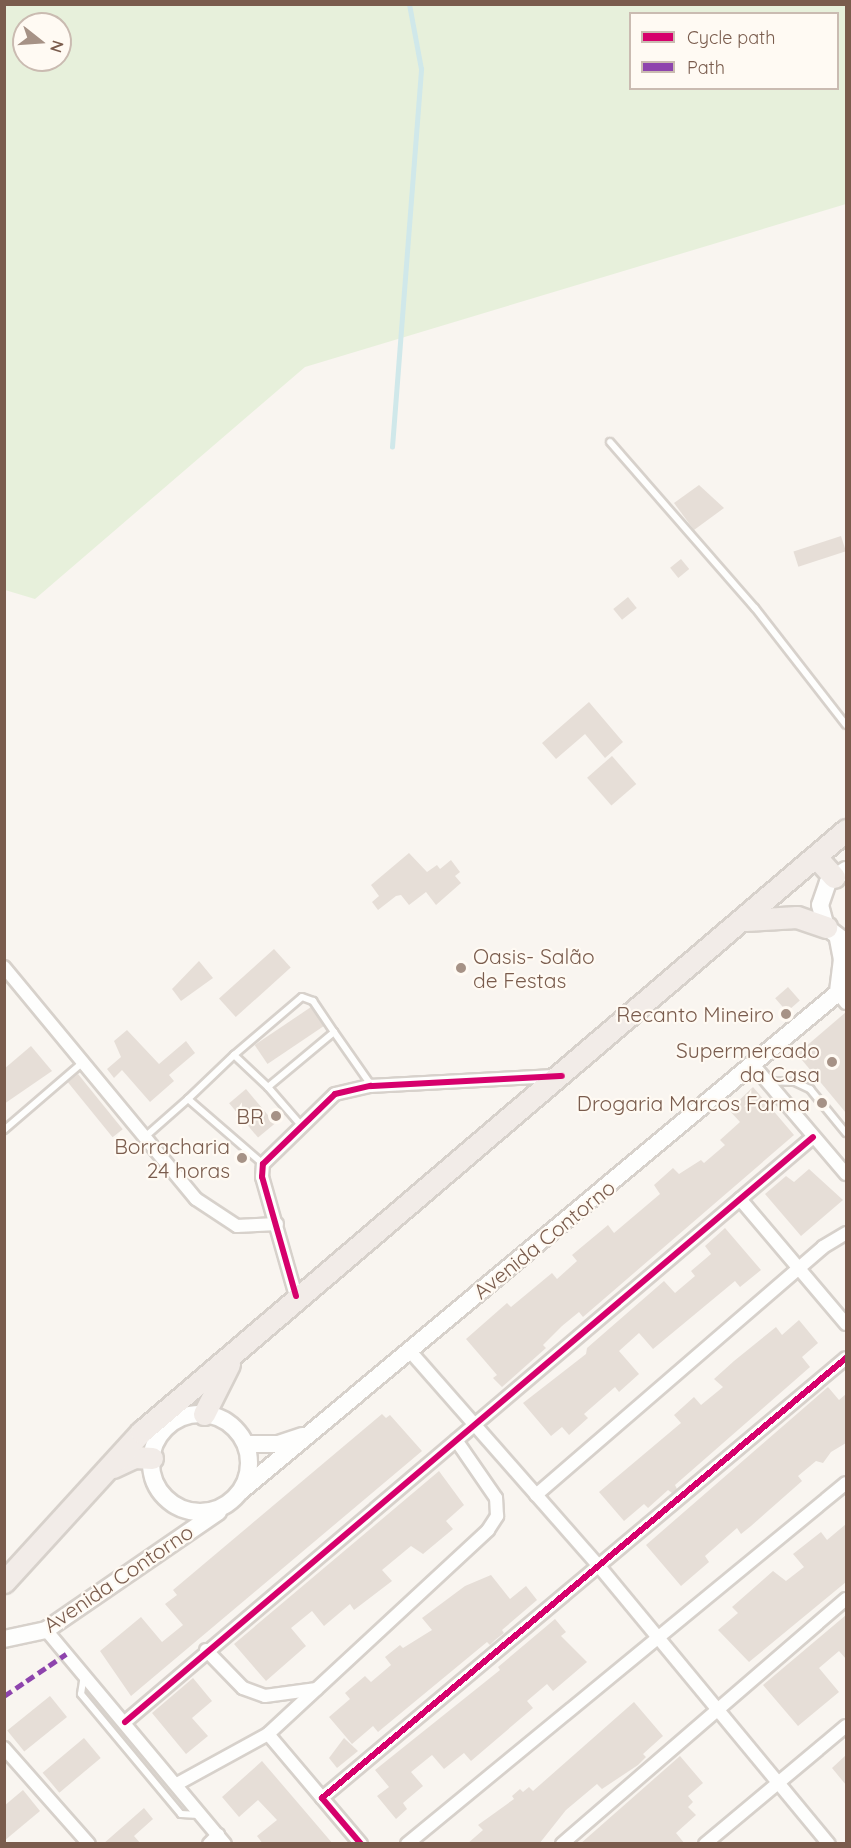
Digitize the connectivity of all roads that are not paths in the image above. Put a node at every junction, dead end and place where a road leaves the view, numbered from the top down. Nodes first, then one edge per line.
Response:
1 (610, 442) dead end
2 (846, 725) edge
3 (846, 830) edge
4 (816, 857) junction
5 (840, 873) edge
6 (746, 920) junction
7 (837, 936) edge
8 (4, 967) edge
9 (844, 994) edge
10 (334, 1032) junction
11 (234, 1055) junction
12 (84, 1062) junction
13 (754, 1066) junction
14 (562, 1076) junction
15 (766, 1081) junction
16 (371, 1086) junction
17 (268, 1087) junction
18 (188, 1100) junction
19 (300, 1124) junction
20 (4, 1130) edge
21 (846, 1132) edge
22 (146, 1136) junction
23 (813, 1137) junction
24 (263, 1164) junction
25 (846, 1174) edge
26 (740, 1199) junction
27 (277, 1224) junction
28 (846, 1233) edge
29 (799, 1269) junction
30 (296, 1296) junction
31 (846, 1324) edge
32 (240, 1346) junction
33 (409, 1350) junction
34 (846, 1358) edge
35 (204, 1414) junction
36 (475, 1425) junction
37 (313, 1434) junction
38 (456, 1440) junction
39 (246, 1444) junction
40 (152, 1458) junction
41 (98, 1478) junction
42 (846, 1483) edge
43 (241, 1491) junction
44 (536, 1495) junction
45 (226, 1506) junction
46 (598, 1565) junction
47 (4, 1582) edge
48 (846, 1599) edge
49 (46, 1630) junction
50 (657, 1636) junction
51 (4, 1639) edge
52 (206, 1650) junction
53 (84, 1674) junction
54 (317, 1689) junction
55 (718, 1710) junction
56 (125, 1722) junction
57 (846, 1726) edge
58 (268, 1734) junction
59 (4, 1748) edge
60 (177, 1784) junction
61 (780, 1785) junction
62 (322, 1798) junction
63 (202, 1815) junction
64 (217, 1841) edge
65 (90, 1844) edge
66 (361, 1844) edge
67 (407, 1844) edge
68 (562, 1844) edge
69 (705, 1844) edge
70 (828, 1844) edge

1 - 2 lane
3 - 4 highway
4 - 5 highway
4 - 6 highway
5 - 7 street
6 - 7 highway
6 - 14 highway
7 - 9 street
8 - 12 street
9 - 13 street, Avenida Contorno
10 - 11 lane
10 - 16 lane
10 - 17 lane
11 - 17 lane
11 - 18 lane
12 - 20 lane
12 - 22 street
13 - 15 street
13 - 33 street, Avenida Contorno
14 - 16 street
14 - 30 highway
15 - 21 lane
15 - 23 street
16 - 19 street
17 - 19 lane
18 - 22 lane
18 - 24 lane
19 - 24 street
22 - 27 street
23 - 25 street
23 - 26 street
24 - 27 street
26 - 29 street
26 - 36 street
27 - 30 street
28 - 29 street
29 - 31 street
29 - 44 street
30 - 32 highway
32 - 35 highway
32 - 41 highway
33 - 36 street
33 - 37 street, Avenida Contorno
34 - 46 street
35 - 39 street
35 - 40 street
36 - 38 street
36 - 44 street
37 - 39 street
37 - 43 street, Avenida Contorno
38 - 52 street
38 - 54 street
39 - 43 street
40 - 41 highway
40 - 45 street
41 - 47 highway
42 - 50 street
43 - 45 street
44 - 46 street
45 - 49 street, Avenida Contorno
46 - 50 street
46 - 62 street
48 - 55 street
49 - 51 street, Avenida Contorno
49 - 53 street
50 - 55 street
50 - 67 street
52 - 54 street
52 - 56 street
53 - 56 street
53 - 63 lane
54 - 58 street
55 - 61 street
55 - 68 street
56 - 60 street
57 - 61 street
58 - 60 street
58 - 62 street
59 - 65 street
60 - 63 street
61 - 69 street
61 - 70 street
62 - 66 street
63 - 64 street

